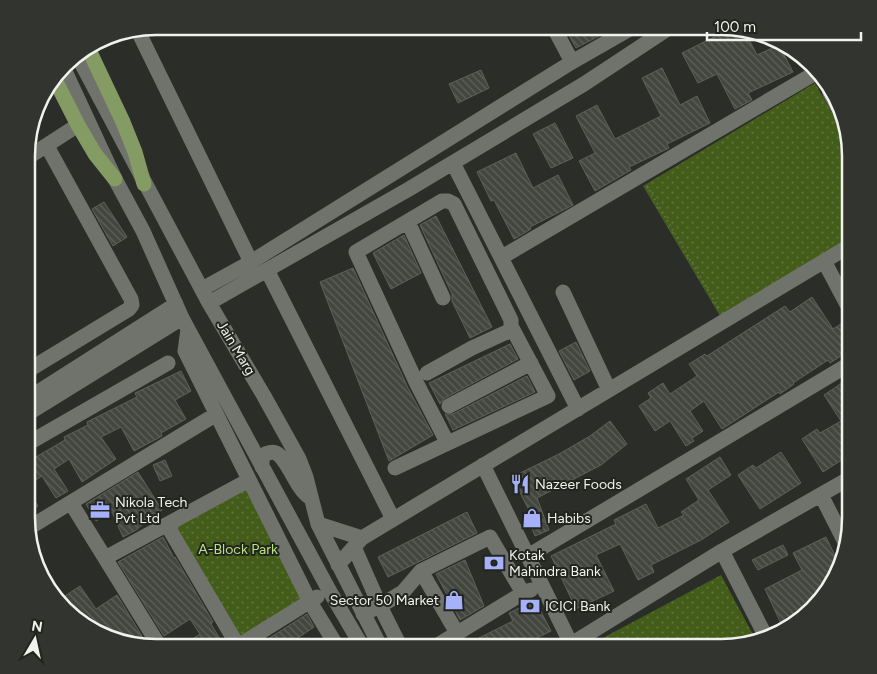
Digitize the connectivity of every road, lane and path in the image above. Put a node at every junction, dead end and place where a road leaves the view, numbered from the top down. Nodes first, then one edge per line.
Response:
1 (558, 35) edge
2 (620, 35) edge
3 (645, 35) edge
4 (140, 36) edge
5 (91, 54) edge
6 (80, 61) edge
7 (572, 62) junction
8 (66, 75) edge
9 (811, 75) edge
10 (58, 85) edge
11 (76, 120) junction
12 (36, 143) edge
13 (47, 146) junction
14 (35, 153) edge
15 (453, 163) junction
16 (115, 179) junction
17 (654, 181) dead end
18 (144, 184) junction
19 (388, 202) junction
20 (404, 224) junction
21 (842, 250) edge
22 (502, 257) junction
23 (824, 261) junction
24 (252, 262) junction
25 (267, 270) junction
26 (202, 289) junction
27 (563, 292) dead end
28 (842, 295) edge
29 (443, 298) dead end
30 (209, 303) junction
31 (719, 309) dead end
32 (182, 317) junction
33 (511, 326) junction
34 (168, 363) dead end
35 (531, 363) junction
36 (35, 366) edge
37 (842, 368) edge
38 (427, 373) dead end
39 (609, 390) junction
40 (35, 395) edge
41 (449, 406) dead end
42 (35, 409) edge
43 (578, 409) junction
44 (215, 415) junction
45 (35, 439) edge
46 (447, 442) junction
47 (483, 465) junction
48 (262, 467) junction
49 (396, 468) dead end
50 (249, 480) junction
51 (842, 483) edge
52 (821, 495) junction
53 (310, 498) junction
54 (71, 502) junction
55 (393, 519) junction
56 (35, 524) edge
57 (167, 524) junction
58 (318, 524) junction
59 (841, 534) edge
60 (358, 543) junction
61 (722, 551) junction
62 (528, 556) junction
63 (105, 558) junction
64 (338, 565) junction
65 (421, 571) junction
66 (542, 586) junction
67 (329, 590) junction
68 (523, 593) junction
69 (310, 602) junction
70 (380, 606) junction
71 (364, 614) junction
72 (763, 632) edge
73 (457, 634) junction
74 (154, 639) edge
75 (232, 639) edge
76 (249, 639) edge
77 (333, 639) edge
78 (358, 639) edge
79 (376, 639) edge
80 (396, 639) edge
81 (448, 639) edge
82 (567, 639) edge
83 (581, 639) edge

1 - 7 street
2 - 7 street
3 - 15 street
4 - 24 street
5 - 18 main road
6 - 18 street, Jain Marg
7 - 24 street
8 - 16 street
9 - 22 street
10 - 11 main road
11 - 12 street
11 - 13 street
11 - 16 main road
13 - 14 street
13 - 36 street
15 - 19 street
15 - 22 street
16 - 32 street
17 - 31 path
18 - 26 street, Jain Marg
19 - 20 street
19 - 25 street
20 - 29 street
20 - 33 street
20 - 46 street
21 - 23 street
22 - 43 street
23 - 28 street
23 - 39 street
24 - 26 street
25 - 30 street
25 - 55 street
26 - 30 street, Jain Marg
27 - 39 street
30 - 53 street, Jain Marg
32 - 40 street
32 - 42 street
32 - 44 street
32 - 48 street
33 - 35 street
33 - 38 street
34 - 45 street
35 - 41 street
35 - 46 street
37 - 62 street
39 - 43 street
43 - 47 street
44 - 50 street
44 - 54 street
46 - 49 street
47 - 55 street
47 - 62 street
48 - 53 street
48 - 67 street
50 - 57 street
50 - 69 street
51 - 52 street
52 - 59 street
52 - 61 street
53 - 58 street, Jain Marg
54 - 56 street
54 - 63 street
55 - 60 street
57 - 63 street
57 - 75 street
58 - 60 street
58 - 64 street, Jain Marg
60 - 64 street
60 - 70 street
61 - 72 street
61 - 83 street
62 - 66 street
63 - 74 street
64 - 71 street, Jain Marg
65 - 68 street
65 - 70 street
65 - 73 street
66 - 68 street
66 - 82 street
67 - 69 street
67 - 78 street
68 - 73 street
69 - 76 street
69 - 77 street
70 - 71 street
70 - 80 street
71 - 79 street, Jain Marg
73 - 81 street

